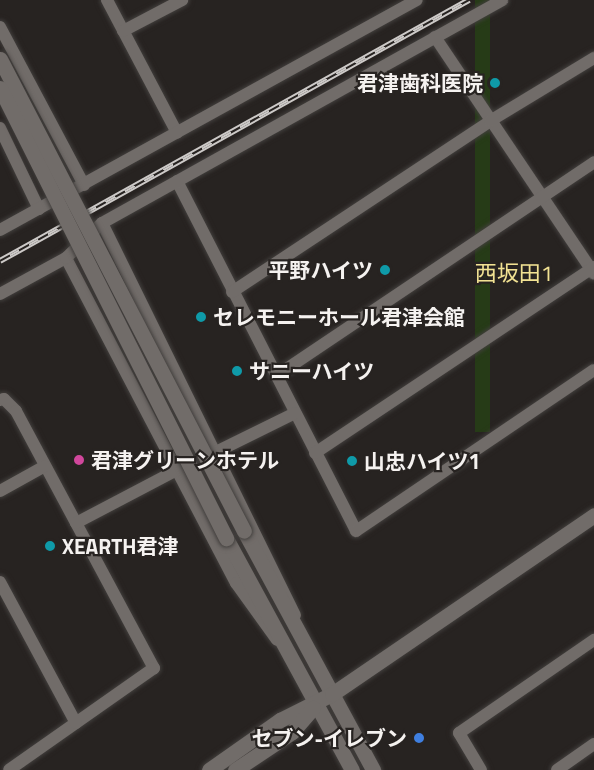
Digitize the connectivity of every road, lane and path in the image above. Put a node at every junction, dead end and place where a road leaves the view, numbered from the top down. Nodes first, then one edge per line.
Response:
1 (107, 0) edge
2 (182, 0) edge
3 (417, 0) edge
4 (502, 0) edge
5 (0, 27) edge
6 (123, 31) junction
7 (435, 37) junction
8 (594, 58) edge
9 (0, 59) edge
10 (0, 88) edge
11 (490, 121) junction
12 (0, 128) edge
13 (177, 133) junction
14 (594, 162) edge
15 (177, 181) junction
16 (84, 185) junction
17 (541, 198) junction
18 (39, 209) junction
19 (102, 223) junction
20 (0, 230) edge
21 (66, 258) junction
22 (593, 270) edge
23 (232, 292) junction
24 (0, 294) edge
25 (594, 370) edge
26 (276, 376) junction
27 (0, 400) edge
28 (295, 413) junction
29 (216, 452) junction
30 (315, 453) junction
31 (45, 466) junction
32 (177, 470) junction
33 (0, 491) edge
34 (594, 515) edge
35 (76, 523) junction
36 (0, 582) edge
37 (594, 640) edge
38 (307, 648) junction
39 (293, 658) junction
40 (332, 694) junction
41 (317, 704) junction
42 (76, 723) junction
43 (594, 744) edge
44 (9, 770) edge
45 (209, 770) edge
46 (235, 770) edge
47 (352, 770) edge
48 (373, 770) edge
49 (481, 770) edge
50 (557, 770) edge

1 - 6 street
2 - 6 street
3 - 13 street
4 - 7 street
5 - 16 street
6 - 13 street
7 - 11 street
7 - 15 street
8 - 11 street
9 - 38 street, bridge
10 - 39 street, bridge
11 - 17 street
11 - 23 street
12 - 18 street
13 - 16 street
14 - 17 street
15 - 19 street
15 - 23 street
16 - 18 street
17 - 22 street
17 - 26 street
18 - 20 street
19 - 21 street
19 - 29 street
21 - 24 street
21 - 32 street
22 - 30 street
23 - 26 street
25 - 30 street
26 - 28 street
27 - 31 street
28 - 29 street
28 - 30 street
29 - 38 street
31 - 33 street
31 - 35 street
32 - 35 street
32 - 39 street
34 - 40 street
35 - 42 street
36 - 42 street
37 - 49 street
38 - 40 street
39 - 41 street
40 - 41 street
40 - 48 street
41 - 45 street
41 - 46 street
41 - 47 street
42 - 44 street
43 - 50 street

